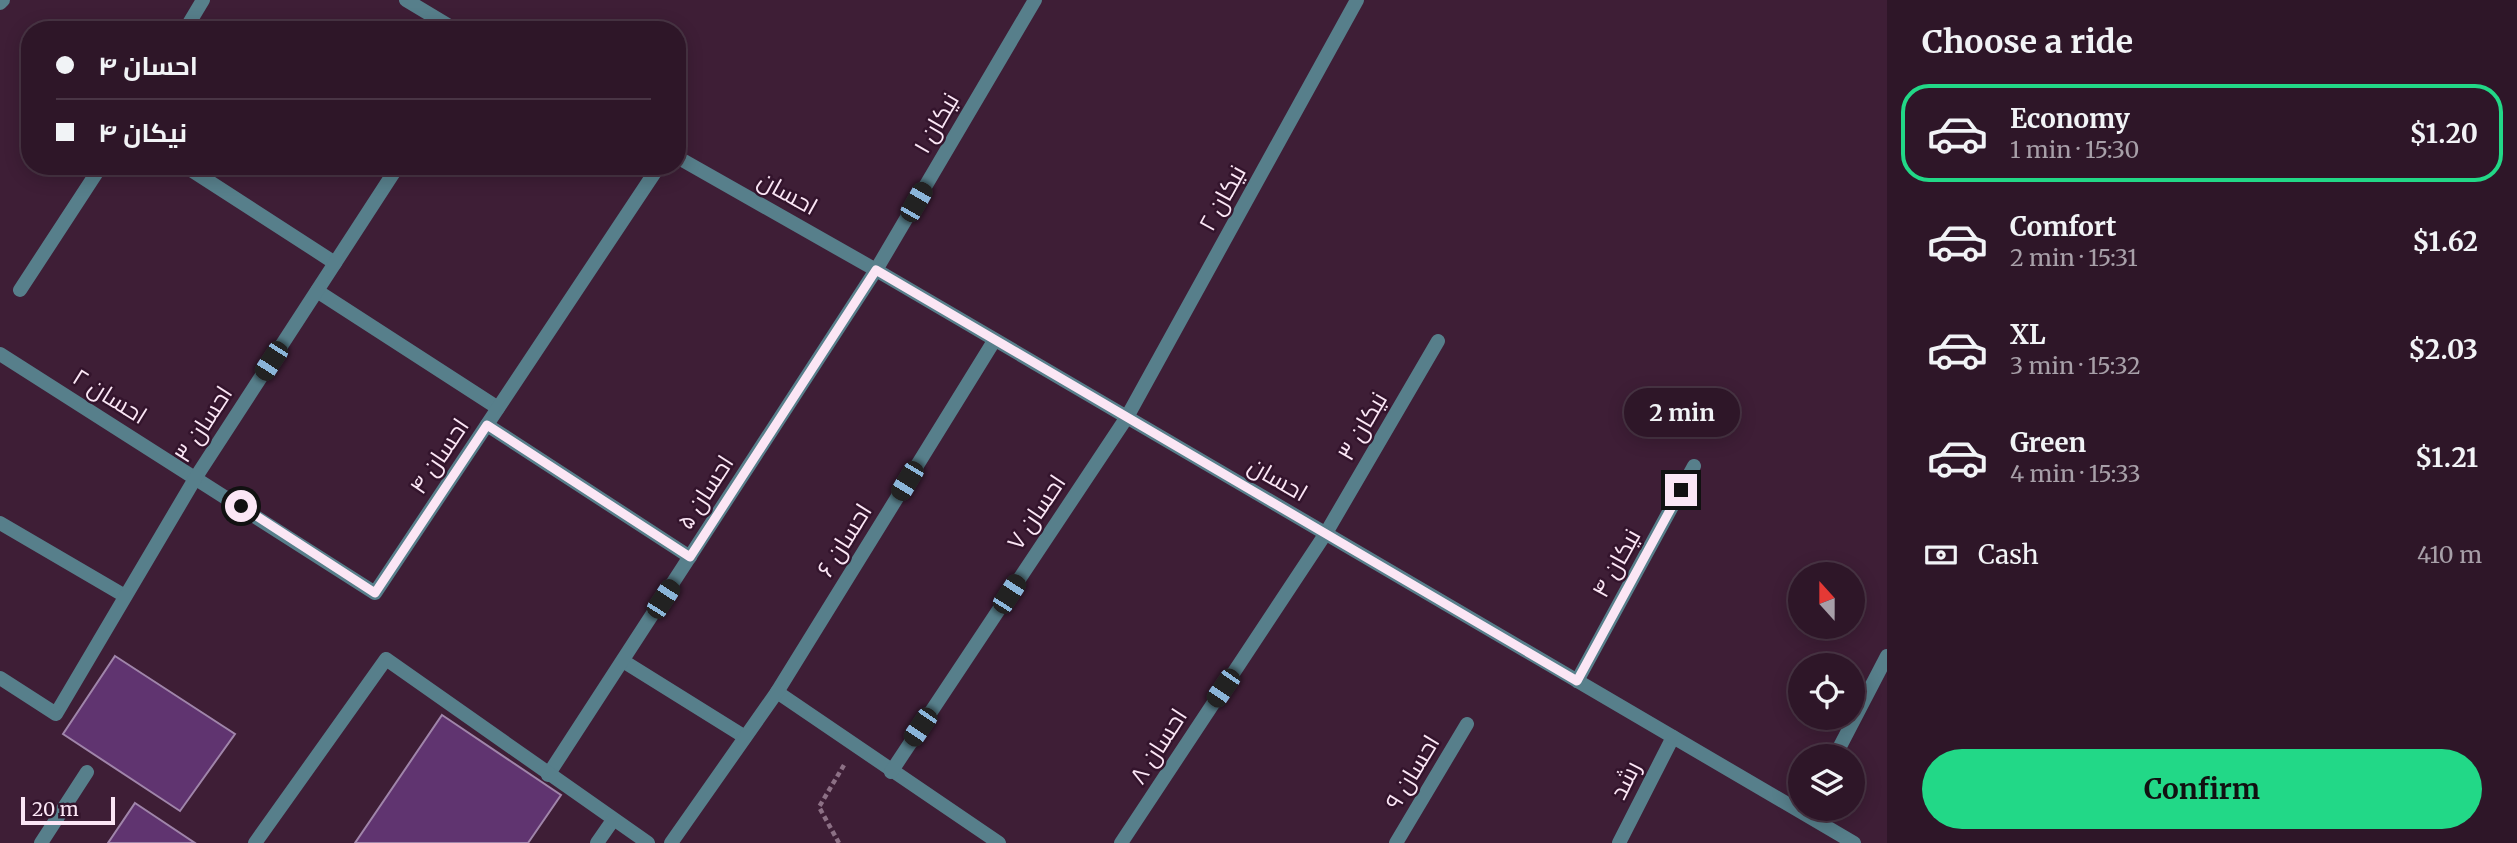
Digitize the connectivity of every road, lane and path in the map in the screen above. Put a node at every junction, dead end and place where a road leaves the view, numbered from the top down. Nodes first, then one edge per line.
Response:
1 (203, 0) edge
2 (406, 0) edge
3 (1035, 0) edge
4 (1357, 0) edge
5 (190, 21) edge
6 (441, 21) edge
7 (686, 162) edge
8 (94, 175) edge
9 (199, 175) edge
10 (392, 175) edge
11 (653, 175) edge
12 (335, 264) junction
13 (876, 270) junction
14 (20, 290) dead end
15 (317, 291) junction
16 (994, 341) junction
17 (1438, 341) dead end
18 (0, 354) edge
19 (498, 408) junction
20 (1127, 417) junction
21 (487, 425) junction
22 (1694, 466) dead end
23 (196, 477) junction
24 (0, 523) edge
25 (1326, 533) junction
26 (690, 557) junction
27 (125, 596) junction
28 (1887, 656) edge
29 (623, 661) junction
30 (0, 678) edge
31 (1577, 681) junction
32 (777, 692) junction
33 (1467, 724) dead end
34 (745, 737) junction
35 (1673, 737) junction
36 (1841, 744) edge
37 (854, 746) junction
38 (87, 772) dead end
39 (891, 772) junction
40 (548, 775) junction
41 (1788, 801) edge
42 (612, 820) junction
43 (1820, 821) edge
44 (41, 843) edge
45 (255, 843) edge
46 (597, 843) edge
47 (648, 843) edge
48 (671, 843) edge
49 (839, 843) edge
50 (999, 843) edge
51 (1121, 843) edge
52 (1396, 843) edge
53 (1619, 843) edge
54 (1854, 843) edge

1 - 5 street
2 - 6 street
3 - 13 street, نیکان ۱
4 - 20 street, نیکان ۲
7 - 13 street, احسان
8 - 14 street
9 - 12 street
10 - 12 street, احسان ۳
11 - 19 street, احسان ۴
12 - 15 street, احسان ۳
13 - 16 street, احسان
13 - 26 street, احسان ۵
15 - 19 street
15 - 23 street, احسان ۳
16 - 20 street, احسان
16 - 32 street, احسان ۶
17 - 25 street, نیکان ۳
18 - 23 street, احسان ۲
19 - 21 street, احسان ۴
20 - 25 street, احسان
20 - 39 street, احسان ۷
21 - 23 street, احسان ۴
21 - 26 street
22 - 31 street, نیکان ۴
23 - 27 street, احسان ۳
24 - 27 street
25 - 31 street, احسان
25 - 51 street, احسان ۸
26 - 29 street, احسان ۵
27 - 30 street, احسان ۳
28 - 36 street
29 - 34 street
29 - 40 street, احسان ۵
31 - 35 street, احسان
32 - 34 street, احسان ۶
32 - 37 street
33 - 52 street, احسان ۹
34 - 48 street, احسان ۶
35 - 41 street, احسان
35 - 53 street, رشد
37 - 39 street
37 - 49 path
38 - 44 street
39 - 50 street
40 - 42 street
40 - 45 street
42 - 46 street
42 - 47 street
43 - 54 street, احسان

